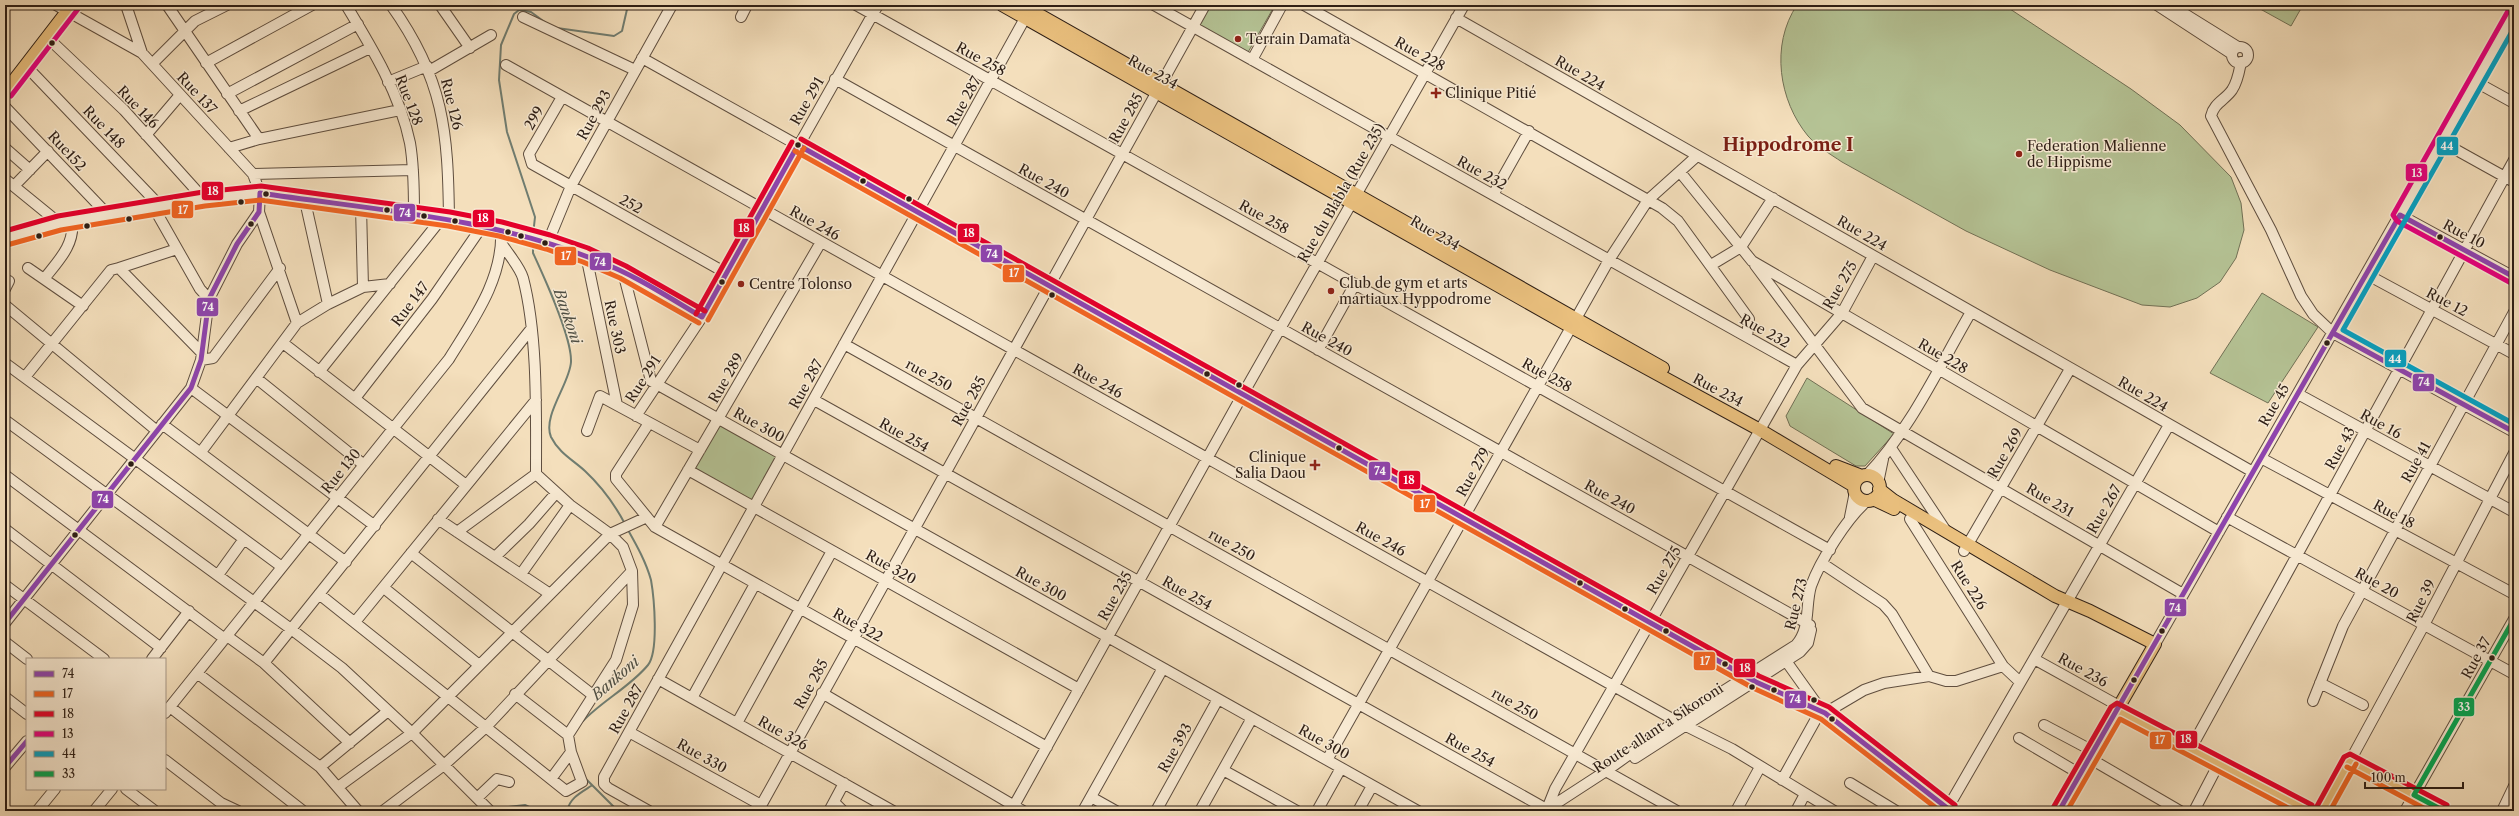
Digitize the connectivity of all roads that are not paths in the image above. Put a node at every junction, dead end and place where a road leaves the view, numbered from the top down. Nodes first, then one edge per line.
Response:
1 (56, 5) edge
2 (126, 5) edge
3 (167, 5) edge
4 (227, 5) edge
5 (312, 5) edge
6 (346, 5) edge
7 (440, 5) edge
8 (672, 5) edge
9 (747, 5) edge
10 (856, 5) edge
11 (1002, 5) edge
12 (1154, 5) edge
13 (1205, 5) edge
14 (1282, 5) edge
15 (1304, 5) edge
16 (2157, 5) edge
17 (2169, 5) edge
18 (1461, 6) edge
19 (396, 7) edge
20 (70, 8) edge
21 (875, 10) edge
22 (1027, 10) edge
23 (2514, 14) edge
24 (524, 16) dead end
25 (741, 17) dead end
26 (1456, 18) junction
27 (358, 24) junction
28 (1193, 27) junction
29 (185, 32) junction
30 (491, 35) dead end
31 (48, 38) junction
32 (370, 48) junction
33 (470, 48) junction
34 (2235, 51) junction
35 (142, 53) junction
36 (642, 58) junction
37 (1252, 60) junction
38 (206, 63) junction
39 (152, 64) junction
40 (26, 66) junction
41 (506, 66) dead end
42 (428, 69) junction
43 (635, 70) junction
44 (1425, 73) junction
45 (835, 79) junction
46 (991, 80) junction
47 (388, 82) junction
48 (2476, 82) junction
49 (1159, 88) junction
50 (5, 92) edge
51 (227, 94) junction
52 (180, 96) junction
53 (562, 97) junction
54 (2514, 103) edge
55 (5, 107) edge
56 (400, 110) junction
57 (239, 111) junction
58 (607, 122) junction
59 (1529, 131) junction
60 (146, 135) junction
61 (1389, 137) junction
62 (259, 139) junction
63 (2442, 142) junction
64 (798, 145) junction
65 (954, 146) junction
66 (5, 148) edge
67 (229, 148) junction
68 (48, 151) junction
69 (529, 154) joint
70 (1122, 154) junction
71 (1697, 156) junction
72 (2514, 160) edge
73 (30, 170) junction
74 (413, 170) junction
75 (1680, 172) junction
76 (253, 174) junction
77 (5, 179) edge
78 (2509, 180) edge
79 (14, 186) junction
80 (571, 186) junction
81 (260, 193) junction
82 (1493, 195) junction
83 (1354, 198) junction
84 (1773, 198) junction
85 (204, 199) junction
86 (305, 200) junction
87 (1648, 200) junction
88 (361, 207) junction
89 (158, 208) junction
90 (762, 209) junction
91 (259, 212) junction
92 (918, 212) junction
93 (414, 213) junction
94 (108, 215) junction
95 (2400, 215) junction
96 (446, 219) junction
97 (1086, 220) junction
98 (72, 221) junction
99 (59, 223) junction
100 (483, 225) junction
101 (501, 229) junction
102 (7, 235) edge
103 (545, 242) junction
104 (821, 242) junction
105 (502, 244) junction
106 (1741, 247) junction
107 (177, 249) junction
108 (2465, 250) junction
109 (586, 255) junction
110 (1873, 256) junction
111 (1609, 260) junction
112 (1752, 261) junction
113 (1317, 263) junction
114 (1711, 265) junction
115 (28, 268) dead end
116 (119, 268) junction
117 (280, 268) junction
118 (623, 272) junction
119 (726, 273) junction
120 (2366, 274) junction
121 (882, 276) junction
122 (2514, 276) edge
123 (44, 279) junction
124 (390, 284) junction
125 (1355, 284) junction
126 (1049, 286) junction
127 (363, 287) junction
128 (209, 300) junction
129 (328, 304) junction
130 (5, 305) edge
131 (83, 306) junction
132 (2432, 310) junction
133 (1971, 312) junction
134 (2514, 312) edge
135 (1842, 313) junction
136 (702, 317) junction
137 (1573, 323) junction
138 (297, 324) junction
139 (1280, 328) junction
140 (531, 329) junction
141 (2333, 333) junction
142 (1747, 337) junction
143 (54, 343) junction
144 (283, 343) junction
145 (844, 344) junction
146 (2496, 344) junction
147 (1815, 345) junction
148 (1014, 350) junction
149 (1318, 350) junction
150 (2514, 354) edge
151 (201, 356) junction
152 (5, 363) edge
153 (1797, 365) junction
154 (2070, 368) junction
155 (1938, 369) junction
156 (2399, 369) junction
157 (319, 372) junction
158 (25, 377) junction
159 (256, 378) junction
160 (654, 382) junction
161 (1538, 386) junction
162 (192, 388) junction
163 (1243, 394) junction
164 (2298, 394) junction
165 (356, 398) junction
166 (536, 400) junction
167 (814, 400) junction
168 (2464, 404) junction
169 (617, 406) junction
170 (228, 415) junction
171 (636, 416) junction
172 (718, 418) junction
173 (976, 418) junction
174 (5, 420) edge
175 (649, 423) junction
176 (2169, 425) junction
177 (2036, 426) junction
178 (160, 427) junction
179 (1762, 427) junction
180 (393, 429) junction
181 (587, 431) dead end
182 (1902, 431) junction
183 (2365, 431) junction
184 (2514, 432) edge
185 (1891, 448) junction
186 (700, 450) junction
187 (201, 452) junction
188 (1501, 452) junction
189 (2514, 453) edge
190 (783, 455) junction
191 (427, 456) junction
192 (1207, 458) junction
193 (2261, 458) junction
194 (135, 459) junction
195 (1884, 459) junction
196 (364, 465) junction
197 (2430, 466) junction
198 (688, 470) junction
199 (2253, 472) junction
200 (536, 474) junction
201 (945, 474) junction
202 (5, 475) edge
203 (1865, 476) junction
204 (2135, 484) junction
205 (466, 485) junction
206 (2001, 488) junction
207 (1854, 489) junction
208 (1725, 491) junction
209 (556, 493) junction
210 (1874, 493) junction
211 (107, 494) junction
212 (2330, 495) junction
213 (337, 499) junction
214 (2490, 499) junction
215 (570, 505) junction
216 (754, 507) junction
217 (2514, 512) edge
218 (1464, 517) junction
219 (1850, 517) junction
220 (2227, 517) junction
221 (438, 519) junction
222 (643, 519) junction
223 (1910, 519) junction
224 (374, 526) junction
225 (1169, 526) junction
226 (655, 527) junction
227 (914, 528) junction
228 (5, 529) edge
229 (79, 530) junction
230 (2395, 530) junction
231 (457, 532) junction
232 (2219, 532) junction
233 (309, 533) junction
234 (1948, 533) junction
235 (610, 534) junction
236 (244, 539) junction
237 (2099, 545) junction
238 (1966, 548) junction
239 (1830, 550) junction
240 (832, 551) junction
241 (411, 553) junction
242 (2297, 555) junction
243 (495, 557) junction
244 (1688, 557) junction
245 (346, 562) junction
246 (2456, 563) junction
247 (51, 564) junction
248 (1823, 564) junction
249 (722, 565) junction
250 (282, 567) junction
251 (632, 571) junction
252 (521, 574) junction
253 (218, 575) junction
254 (886, 580) junction
255 (1138, 582) junction
256 (1428, 582) junction
257 (755, 584) junction
258 (5, 585) edge
259 (384, 588) junction
260 (2362, 591) junction
261 (319, 594) junction
262 (550, 594) junction
263 (2183, 594) junction
264 (2514, 594) edge
265 (24, 599) junction
266 (254, 602) junction
267 (2065, 604) junction
268 (800, 609) junction
269 (189, 611) junction
270 (1809, 612) joint
271 (2514, 618) edge
272 (356, 622) junction
273 (1650, 622) junction
274 (5, 623) edge
275 (1808, 624) junction
276 (2424, 625) junction
277 (291, 629) junction
278 (512, 632) junction
279 (226, 637) junction
280 (1108, 637) junction
281 (853, 639) junction
282 (5, 642) edge
283 (161, 648) junction
284 (2153, 648) junction
285 (1390, 649) junction
286 (27, 658) edge
287 (103, 658) edge
288 (153, 658) edge
289 (2034, 659) junction
290 (549, 660) junction
291 (1786, 661) junction
292 (2491, 661) junction
293 (264, 663) junction
294 (479, 665) junction
295 (2003, 666) junction
296 (1163, 668) junction
297 (197, 673) junction
298 (2514, 674) edge
299 (1929, 676) junction
300 (658, 679) junction
301 (1752, 679) junction
302 (2020, 682) junction
303 (2320, 682) junction
304 (1614, 686) junction
305 (1079, 689) junction
306 (822, 693) junction
307 (515, 694) junction
308 (448, 696) junction
309 (594, 696) junction
310 (5, 698) edge
311 (692, 698) junction
312 (1218, 699) junction
313 (2313, 701) dead end
314 (1358, 705) junction
315 (2363, 705) dead end
316 (2118, 708) junction
317 (167, 710) edge
318 (388, 710) junction
319 (1823, 712) junction
320 (26, 713) edge
321 (1252, 718) junction
322 (1676, 721) junction
323 (737, 723) junction
324 (2044, 725) dead end
325 (487, 726) junction
326 (1686, 726) junction
327 (630, 732) junction
328 (412, 733) junction
329 (568, 735) junction
330 (2019, 738) dead end
331 (26, 743) edge
332 (350, 743) junction
333 (1047, 747) junction
334 (2190, 750) junction
335 (571, 752) junction
336 (790, 753) junction
337 (1575, 753) junction
338 (2091, 755) junction
339 (1328, 760) junction
340 (166, 761) edge
341 (2348, 763) junction
342 (444, 765) junction
343 (2218, 765) junction
344 (5, 767) edge
345 (320, 767) junction
346 (1760, 767) junction
347 (1341, 768) junction
348 (1223, 770) junction
349 (1608, 773) junction
350 (2080, 774) junction
351 (551, 779) junction
352 (1782, 780) junction
353 (509, 782) dead end
354 (844, 783) junction
355 (1850, 783) dead end
356 (1372, 786) junction
357 (2514, 786) edge
358 (338, 787) junction
359 (54, 790) edge
360 (111, 790) edge
361 (127, 790) edge
362 (1805, 794) junction
363 (1091, 797) junction
364 (2413, 797) junction
365 (477, 798) junction
366 (834, 802) junction
367 (759, 808) edge
368 (1016, 809) edge
369 (152, 810) edge
370 (1549, 810) edge
371 (1948, 810) edge
372 (2061, 810) edge
373 (37, 811) edge
374 (94, 811) edge
375 (238, 811) edge
376 (303, 811) edge
377 (358, 811) edge
378 (383, 811) edge
379 (490, 811) edge
380 (650, 811) edge
381 (829, 811) edge
382 (842, 811) edge
383 (894, 811) edge
384 (1083, 811) edge
385 (1116, 811) edge
386 (1156, 811) edge
387 (1200, 811) edge
388 (1297, 811) edge
389 (1317, 811) edge
390 (1358, 811) edge
391 (1418, 811) edge
392 (1678, 811) edge
393 (1736, 811) edge
394 (1796, 811) edge
395 (1834, 811) edge
396 (1896, 811) edge
397 (2180, 811) edge
398 (2194, 811) edge
399 (2309, 811) edge
400 (2322, 811) edge
401 (2405, 811) edge
402 (2432, 811) edge
403 (2444, 811) edge
404 (2502, 811) edge

1 - 20 street
2 - 35 street, Rue 137
3 - 29 street
4 - 29 street
5 - 38 street
6 - 27 street, Rue 128
7 - 33 street
8 - 36 street, Rue 293
9 - 25 street
10 - 21 street, Rue 258
11 - 22 main road, Rue 234
12 - 28 street, Rue 232
13 - 28 street, Rue 285
14 - 37 street
15 - 44 street, Rue 228
16 - 34 street
17 - 34 street
18 - 26 street, Rue du Blabla (Rue 235)
19 - 42 street, Rue 126
20 - 31 main road
20 - 35 street
21 - 45 street, Rue 291
21 - 46 street, Rue 258
22 - 46 street, Rue 287
22 - 49 main road, Rue 234
23 - 48 street, Rue 45
24 - 43 street
26 - 44 street, Rue du Blabla (Rue 235)
26 - 71 street, Rue 224
27 - 32 street, Rue 128
27 - 51 street
28 - 37 street, Rue 232
28 - 49 street, Rue 285
29 - 38 street
29 - 39 street
30 - 33 street
31 - 40 main road
31 - 60 street, Rue 146
32 - 47 street, Rue 128
32 - 57 street
33 - 42 street
34 - 141 street
35 - 39 street, Rue 137
36 - 43 street, Rue 293
36 - 64 street
37 - 61 street, Rue 232
38 - 51 street
39 - 52 street, Rue 137
40 - 50 main road
40 - 89 street, Rue 148
41 - 53 street, Rue 246
42 - 47 street
42 - 96 street, Rue 126
43 - 58 street, Rue 293
44 - 59 street, Rue 228
44 - 61 street, Rue du Blabla (Rue 235)
45 - 64 street, Rue 291
45 - 65 street, Rue 240
46 - 65 street, Rue 287
46 - 70 street, Rue 258
47 - 56 street, Rue 128
48 - 54 street
48 - 63 street, Rue 45
49 - 70 street, Rue 285
49 - 83 main road, Rue 234
51 - 57 street
52 - 60 street
52 - 67 street, Rue 137
53 - 58 street, Rue 246
53 - 69 street, 299
55 - 68 street, Rue152
56 - 62 street
56 - 74 street, Rue 128
57 - 62 street
58 - 80 street, Rue 293
58 - 90 street, Rue 246
59 - 82 street
59 - 87 street, Rue 228
60 - 85 street, Rue 146
61 - 82 street, Rue 232
61 - 83 street, Rue du Blabla (Rue 235)
62 - 67 street
63 - 78 street
63 - 95 street, Rue 45
64 - 90 street, Rue 291
64 - 92 street
65 - 92 street, Rue 287
65 - 97 street, Rue 240
66 - 73 street
67 - 76 street, Rue 137
68 - 73 street
68 - 94 street, Rue152
69 - 80 street, 252
70 - 97 street, Rue 285
70 - 113 street, Rue 258
71 - 75 street, Rue 279
71 - 84 street, Rue 224
72 - 78 street, Rue 43
73 - 79 street
74 - 76 street
74 - 93 street, Rue 128
75 - 87 street, Rue 279
75 - 106 street, Rue 228
76 - 81 street, Rue 137
77 - 79 street
78 - 108 street, Rue 43
79 - 99 street
80 - 103 street, Rue 293
80 - 119 street, 252
81 - 85 street
81 - 86 street
81 - 91 street
82 - 111 street, Rue 232
83 - 113 street, Rue du Blabla (Rue 235)
83 - 137 main road, Rue 234
84 - 106 street
84 - 110 street, Rue 224
85 - 89 street
86 - 88 street
86 - 129 street
87 - 111 street, Rue 279
87 - 114 street, Rue 228
88 - 93 street
88 - 127 street
89 - 94 street
89 - 107 street, Rue 148
90 - 104 street, Rue 246
90 - 119 street, Rue 291
91 - 117 street
91 - 128 street
92 - 121 street, Rue 287
92 - 126 street
93 - 96 street
94 - 98 street
95 - 108 street, Rue 10
95 - 120 street, Rue 45
96 - 100 street
96 - 124 street
97 - 126 street, Rue 285
97 - 139 street, Rue 240
98 - 99 street
98 - 123 street
99 - 102 street
100 - 101 street
100 - 165 street, Rue 147
101 - 103 street
101 - 105 street, Rue 130
103 - 109 street
104 - 121 street, Rue 246
104 - 172 street, Rue 289
105 - 140 street
105 - 180 street, Rue 130
106 - 112 street, Rue 228
106 - 114 street
107 - 116 street
107 - 128 street, Rue 148
108 - 122 street, Rue 10
108 - 132 street, Rue 43
109 - 118 street
109 - 169 street, Rue 303
110 - 133 street, Rue 224
110 - 135 street, Rue 275
111 - 137 street, Rue 279
111 - 142 street, Rue 232
112 - 135 street, Rue 228
112 - 147 street, Rue 231
113 - 125 street, Rue 258
113 - 139 street, Rue du Blabla (Rue 235)
114 - 142 street, Rue 228
115 - 123 street
116 - 131 street
116 - 151 street
117 - 138 street
117 - 151 street
118 - 136 street
118 - 160 street
119 - 136 street, Rue 291
120 - 132 street, Rue 12
120 - 141 street, Rue 45
121 - 145 street, Rue 287
121 - 148 street, Rue 246
123 - 131 street
124 - 127 street
124 - 157 street
125 - 149 street
125 - 161 street, Rue 258
126 - 148 street, Rue 285
126 - 163 street
127 - 129 street
128 - 151 street
129 - 138 street
130 - 143 street
131 - 143 street
132 - 146 street, Rue 12
132 - 156 street, Rue 43
133 - 154 street, Rue 224
133 - 155 street
134 - 146 street, Rue 41
135 - 147 street, Rue 275
135 - 155 street, Rue 228
136 - 160 street, Rue 291
137 - 161 street, Rue 279
137 - 179 main road, Rue 234
138 - 144 street
139 - 149 street, Rue 240
139 - 163 street, Rue du Blabla (Rue 235)
140 - 166 street
140 - 191 street
141 - 156 street
141 - 164 street, Rue 45
142 - 153 street, Rue 232
143 - 158 street
143 - 178 street
144 - 157 street
144 - 159 street
145 - 167 street, Rue 287
145 - 173 street, rue 250
146 - 150 street, Rue 12
146 - 168 street, Rue 41
147 - 153 street, Rue 275
147 - 182 street, Rue 231
148 - 173 street, Rue 285
148 - 192 street, Rue 246
149 - 188 street, Rue 240
151 - 162 street
152 - 158 street
153 - 179 street, Rue 275
154 - 176 street, Rue 224
154 - 177 street, Rue 269
155 - 177 street, Rue 228
155 - 182 street
156 - 168 street
156 - 183 street, Rue 43
157 - 165 street
158 - 194 street
159 - 170 street
159 - 196 street
160 - 171 street, Rue 291
160 - 172 street, Rue 300
161 - 188 street, Rue 279
161 - 208 street, Rue 258
162 - 170 street
162 - 178 street
163 - 192 street, Rue 235
163 - 218 street
164 - 183 street, Rue 16
164 - 193 street, Rue 45
165 - 180 street
166 - 200 street
166 - 205 street
167 - 190 street, Rue 287
167 - 201 street, Rue 254
168 - 184 street
168 - 197 street, Rue 41
169 - 171 street
169 - 181 street
170 - 187 street
170 - 213 street
171 - 175 street
172 - 186 street, Rue 289
172 - 190 street, Rue 300
173 - 201 street, Rue 285
173 - 225 street, rue 250
174 - 211 street
175 - 186 street
175 - 222 street
176 - 199 street, Rue 224
176 - 204 street, Rue 267
177 - 204 street, Rue 228
177 - 206 street, Rue 269
178 - 187 street
178 - 194 street
179 - 203 main road, Rue 234
179 - 207 main road, Rue 234
179 - 208 street, Rue 275
180 - 191 street
180 - 196 street, Rue 130
182 - 185 street
182 - 206 street, Rue 231
183 - 197 street, Rue 16
183 - 212 street, Rue 43
185 - 195 street
185 - 234 street
186 - 198 street, Rue 289
187 - 233 street
188 - 218 street, Rue 279
188 - 244 street, Rue 240
189 - 214 street, Rue 39
190 - 216 street, Rue 287
190 - 227 street, Rue 300
191 - 205 street
191 - 224 street
192 - 225 street, Rue 235
192 - 256 street, Rue 246
193 - 199 street, Rue 45
193 - 212 street, Rue 18
194 - 211 street
194 - 236 street
195 - 203 street
195 - 210 street
196 - 213 street, Rue 130
197 - 214 street, Rue 16
197 - 230 street, Rue 41
198 - 216 street, Rue 320
198 - 226 street, Rue 289
199 - 220 street, Rue 45
200 - 209 street
200 - 231 street
201 - 227 street, Rue 285
201 - 255 street, Rue 254
202 - 229 street
203 - 207 main road
203 - 210 main road
204 - 232 street, Rue 228
204 - 237 street, Rue 267
205 - 221 street
206 - 237 street, Rue 231
206 - 238 street, Rue 269
207 - 210 main road
207 - 219 street, Rue 273
208 - 239 street, Rue 258
208 - 244 street, Rue 275
209 - 215 street
209 - 243 street
210 - 219 street, Rue 273
210 - 223 main road
210 - 234 main road
211 - 229 street
211 - 253 street
212 - 230 street, Rue 18
212 - 242 street, Rue 43
213 - 224 street
213 - 233 street, Rue 130
214 - 217 street, Rue 16
214 - 246 street, Rue 39
215 - 235 street
215 - 252 street
216 - 240 street, Rue 320
216 - 249 street, Rue 287
218 - 256 street, Rue 279
218 - 273 street
219 - 239 street, Rue 273
220 - 232 street, Rue 45
220 - 242 street, Rue 20
221 - 231 street
221 - 241 street
222 - 226 street
222 - 235 street
223 - 238 main road
223 - 295 street, Rue 226
224 - 245 street
225 - 255 street, Rue 235
225 - 285 street, rue 250
226 - 249 street, Rue 322
227 - 254 street, Rue 285
227 - 280 street, Rue 300
228 - 247 street
229 - 247 street
229 - 269 street
230 - 246 street, Rue 18
230 - 260 street, Rue 41
231 - 243 street
232 - 263 street, Rue 45
233 - 245 street
233 - 250 street, Rue 130
234 - 238 main road
235 - 251 street
235 - 262 street
236 - 250 street
236 - 253 street
237 - 263 street, Rue 231
237 - 267 street, Rue 267
238 - 267 main road
239 - 248 street, Rue 273
240 - 254 street, Rue 320
240 - 268 street
241 - 259 street
241 - 278 street
242 - 260 street, Rue 20
242 - 334 street, Rue 43
243 - 252 street
244 - 273 street, Rue 275
244 - 275 street, Rue 240
245 - 261 street
246 - 264 street, Rue 18
246 - 276 street, Rue 39
247 - 265 street
247 - 283 street
248 - 270 street, Rue 273
248 - 299 street
249 - 257 street, Rue 322
249 - 300 street, Rue 287
250 - 266 street, Rue 130
251 - 290 street
251 - 309 street
252 - 262 street
253 - 266 street
254 - 281 street, Rue 285
254 - 305 street, Rue 320
255 - 280 street, Rue 235
255 - 314 street, Rue 254
256 - 285 street, Rue 279
256 - 304 street, Rue 246
257 - 268 street, Rue 322
257 - 311 street
258 - 265 street
259 - 272 street
259 - 294 street
260 - 276 street, Rue 20
260 - 303 street, Rue 41
261 - 272 street
261 - 277 street
262 - 278 street
263 - 284 street, Rue 45
265 - 274 street
265 - 287 street
266 - 277 street
266 - 279 street, Rue 130
267 - 284 main road
267 - 289 street, Rue 267
268 - 281 street, Rue 322
268 - 323 street
269 - 279 street
269 - 283 street
270 - 275 street, Route allant a Sikoroni
271 - 292 street, Rue 37
272 - 308 street
273 - 301 street
273 - 304 street, Rue 275
275 - 291 street, Route allant a Sikoroni
275 - 301 street, Rue 273
276 - 292 street, Rue 20
276 - 341 street, Rue 39
277 - 293 street
277 - 318 street
278 - 290 street
278 - 294 street
279 - 293 street
279 - 297 street, Rue 130
280 - 296 street, Rue 300
280 - 305 street, Rue 235
281 - 306 street, Rue 285
281 - 333 street, Rue 322
282 - 286 street
283 - 288 street
284 - 316 main road, Rue 45
285 - 314 street, Rue 279
285 - 337 street, rue 250
289 - 302 street, Rue 267
289 - 316 street, Rue 236
290 - 307 street
290 - 309 street
291 - 301 street, Route allant a Sikoroni
291 - 319 street
292 - 298 street, Rue 20
292 - 364 street, Rue 37
293 - 332 street
294 - 308 street
295 - 299 street
295 - 302 street, Rue 226
296 - 312 street, Rue 300
296 - 363 street
297 - 317 street, Rue 130
297 - 345 street
299 - 319 street
300 - 311 street, Rue 326
300 - 327 street, Rue 287
301 - 319 street
301 - 322 street
301 - 326 street, Route allant a Sikoroni
302 - 371 street, Rue 267
303 - 313 street, Rue 41
303 - 315 street
304 - 322 street, Rue 246
304 - 337 street, Rue 275
305 - 333 street, Rue 235
306 - 336 street, Rue 285
306 - 368 street
307 - 325 street
307 - 329 street
308 - 325 street
308 - 328 street
309 - 329 street
310 - 320 street
311 - 323 street, Rue 326
312 - 321 street, Rue 300
312 - 386 street, Rue 393
314 - 339 street, Rue 279
314 - 370 street, Rue 254
316 - 334 main road
316 - 338 street, Rue 45
317 - 376 street
318 - 328 street
318 - 332 street
319 - 352 street
319 - 371 street
321 - 339 street, Rue 300
321 - 348 street
322 - 326 street, Rue 246
322 - 349 street
323 - 336 street, Rue 326
324 - 338 street
325 - 342 street
325 - 351 street
326 - 346 street, Rue 246
326 - 349 street, Route allant a Sikoroni
327 - 367 street, Rue 330
327 - 380 street, Rue 287
328 - 342 street
328 - 358 street
329 - 335 street
330 - 350 street
331 - 344 street
332 - 345 street
333 - 368 street, Rue 235
334 - 343 main road
335 - 351 street
335 - 351 street
336 - 354 street, Rue 326
336 - 367 street, Rue 285
337 - 349 street, rue 250
337 - 370 street, Rue 275
338 - 350 street, Rue 45
338 - 397 street
339 - 347 street, Rue 300
340 - 375 street
341 - 364 main road
341 - 400 main road
342 - 365 street
342 - 378 street
343 - 398 street
343 - 399 main road
345 - 358 street
346 - 352 street, Rue 246
346 - 393 street
347 - 356 street, Rue 300
347 - 389 street
348 - 387 street
348 - 388 street
349 - 370 street
349 - 392 street, rue 250
350 - 372 street, Rue 45
352 - 362 street, Rue 246
353 - 365 street
354 - 366 street
354 - 383 street, Rue 326
355 - 396 street
356 - 390 street
356 - 391 street, Rue 300
357 - 404 street
358 - 377 street
359 - 373 street
360 - 374 street
361 - 369 street
362 - 394 street
362 - 395 street, Rue 246
363 - 384 street
363 - 385 street
364 - 401 street, Rue 37
364 - 402 main road
364 - 403 main road
365 - 379 street
366 - 381 street
366 - 382 street

